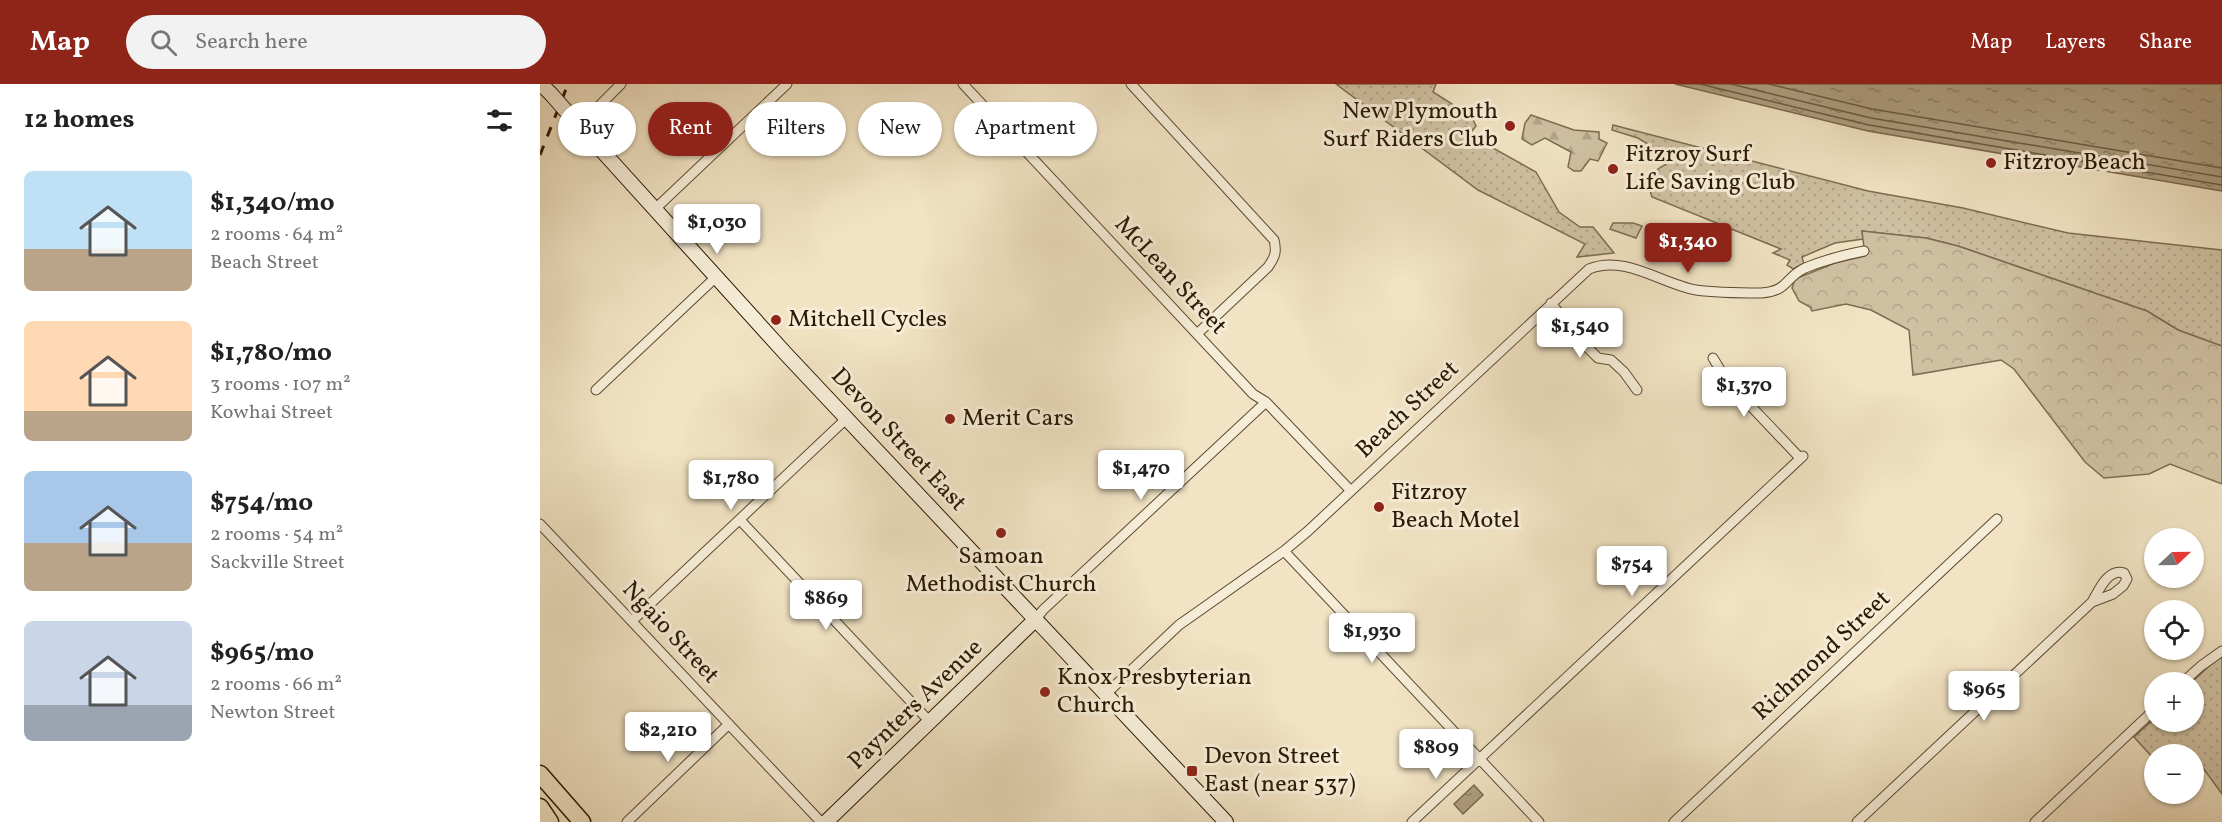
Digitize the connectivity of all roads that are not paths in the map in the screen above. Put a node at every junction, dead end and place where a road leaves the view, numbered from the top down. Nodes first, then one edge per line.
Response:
1 (621, 84) edge
2 (787, 84) edge
3 (963, 84) edge
4 (1131, 84) edge
5 (546, 89) edge
6 (558, 102) edge
7 (603, 102) edge
8 (607, 156) edge
9 (654, 210) junction
10 (1864, 251) dead end
11 (716, 277) junction
12 (1551, 303) junction
13 (1197, 334) junction
14 (1713, 358) dead end
15 (597, 390) dead end
16 (1637, 390) dead end
17 (1266, 402) junction
18 (847, 418) junction
19 (1351, 491) junction
20 (1997, 519) dead end
21 (740, 520) junction
22 (540, 524) edge
23 (1284, 551) junction
24 (2092, 602) dead end
25 (1036, 620) junction
26 (632, 621) junction
27 (2222, 651) edge
28 (2196, 672) edge
29 (1106, 694) junction
30 (2144, 719) edge
31 (931, 723) junction
32 (729, 724) junction
33 (1479, 759) junction
34 (540, 774) edge
35 (540, 807) edge
36 (550, 822) edge
37 (582, 822) edge
38 (627, 822) edge
39 (821, 822) edge
40 (826, 822) edge
41 (1226, 822) edge
42 (1412, 822) edge
43 (1539, 822) edge
44 (1674, 822) edge
45 (1857, 822) edge
46 (2035, 822) edge

1 - 7 street
2 - 9 street
3 - 13 street, McLean Street
4 - 13 street
5 - 6 main road, Devon Street East, bridge
8 - 9 main road, Devon Street East
9 - 11 main road, Devon Street East
10 - 12 street, Beach Street
11 - 15 street
11 - 18 main road, Devon Street East
12 - 16 street
12 - 19 street, Beach Street
13 - 17 street, McLean Street
14 - 33 street
17 - 19 street, McLean Street
17 - 25 street
18 - 21 street
18 - 25 main road, Devon Street East
19 - 23 street, Beach Street
20 - 44 street, Richmond Street
21 - 26 street
21 - 31 street
22 - 26 street, Ngaio Street
23 - 29 street, Beach Street
23 - 33 street
24 - 45 street
25 - 29 main road, Devon Street East
25 - 31 main road, Paynters Avenue
26 - 32 street, Ngaio Street
27 - 28 street
29 - 41 main road, Devon Street East
30 - 46 street
31 - 40 main road, Paynters Avenue
32 - 38 street
32 - 39 street, Ngaio Street
33 - 42 street
33 - 43 street
34 - 37 highway
35 - 36 highway

